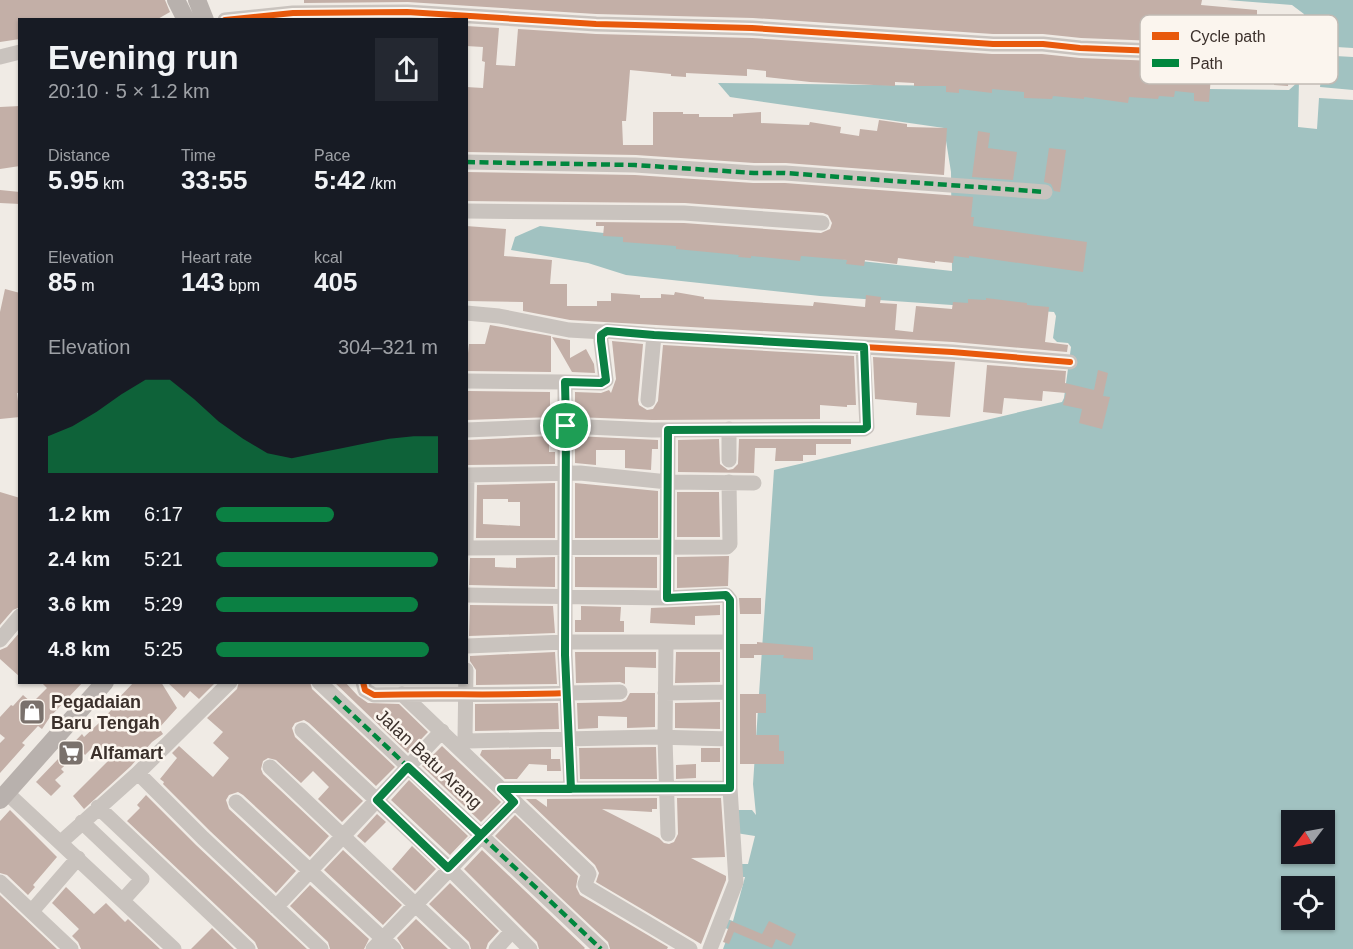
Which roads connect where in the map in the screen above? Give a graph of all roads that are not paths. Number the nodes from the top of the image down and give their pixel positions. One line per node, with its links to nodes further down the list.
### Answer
1 (176, 0): 4 (main road)
2 (197, 0): 5 (main road)
3 (293, 16): 6 (street); 7 (street)
4 (185, 18)
5 (204, 18)
6 (259, 18)
7 (1140, 50)
8 (18, 52): 9 (street)
9 (0, 57)
10 (468, 162): 11 (street)
11 (1045, 192)
12 (468, 211): 13 (street)
13 (822, 224)
14 (468, 313): 15 (street)
15 (604, 332): 16 (street); 20 (street)
16 (654, 335): 17 (street); 21 (street)
17 (864, 347): 18 (street); 24 (street)
18 (1070, 363)
19 (468, 381): 20 (street)
20 (565, 382): 22 (street)
21 (648, 400)
22 (566, 426): 23 (street); 25 (street); 27 (street)
23 (468, 429)
24 (729, 429): 25 (street); 26 (street)
25 (668, 430): 29 (street)
26 (729, 460)
27 (565, 474): 28 (street); 29 (street); 34 (street)
28 (468, 475)
29 (668, 482): 30 (street); 33 (street)
30 (729, 482): 31 (street); 33 (street)
31 (754, 483)
32 (468, 548): 34 (street)
33 (668, 548): 34 (street); 37 (street)
34 (565, 549): 36 (street)
35 (468, 595): 36 (street)
36 (565, 597): 37 (street); 40 (street)
37 (667, 598): 42 (street)
38 (18, 618): 39 (street)
39 (0, 640)
40 (565, 642): 41 (street); 43 (street); 51 (street)
41 (666, 642): 42 (street); 52 (street)
42 (730, 642): 50 (street)
43 (468, 646)
44 (103, 684): 67 (main road)
45 (228, 684): 62 (street)
46 (321, 684): 61 (street, Jalan Batu Arang)
47 (364, 684): 53 (street)
48 (467, 684): 54 (street)
49 (620, 692): 51 (street)
50 (729, 692): 52 (street); 58 (street)
51 (567, 693): 54 (street); 59 (street)
52 (666, 693): 57 (street)
53 (402, 694): 54 (street); 56 (street)
54 (467, 694): 59 (street)
55 (302, 730): 68 (street)
56 (442, 731): 61 (street); 64 (street)
57 (665, 738): 58 (street); 59 (street); 66 (street)
58 (730, 739): 63 (street)
59 (568, 740): 65 (street)
60 (270, 767): 75 (street)
61 (408, 767): 68 (street); 74 (street, Jalan Batu Arang)
62 (138, 773): 71 (street); 85 (street)
63 (730, 788): 66 (street); 97 (street)
64 (501, 789): 65 (street); 70 (street)
65 (571, 789): 66 (street)
66 (667, 789): 73 (street)
67 (4, 796): 76 (street)
68 (377, 800): 75 (street); 79 (street)
69 (236, 802): 80 (street)
70 (514, 802): 74 (street); 96 (street)
71 (98, 807): 72 (street); 78 (street)
72 (82, 822): 76 (street); 81 (street)
73 (668, 834)
74 (481, 835): 79 (street); 95 (street, Jalan Batu Arang)
75 (342, 837): 80 (street); 84 (street)
76 (61, 842): 77 (street)
77 (78, 858): 83 (street); 86 (street)
78 (156, 862): 81 (street); 91 (street)
79 (448, 868): 84 (street); 87 (street)
80 (310, 871): 85 (street); 88 (street)
81 (142, 879): 83 (street)
82 (0, 882): 86 (street)
83 (123, 900): 90 (street)
84 (415, 904): 88 (street); 93 (street)
85 (276, 907): 92 (street)
86 (32, 911): 89 (street)
87 (519, 942): 94 (street)
88 (383, 946)
89 (71, 949)
90 (174, 949)
91 (248, 949)
92 (321, 949)
93 (462, 949)
94 (496, 949)
95 (601, 949)
96 (690, 949)
97 (710, 949)

